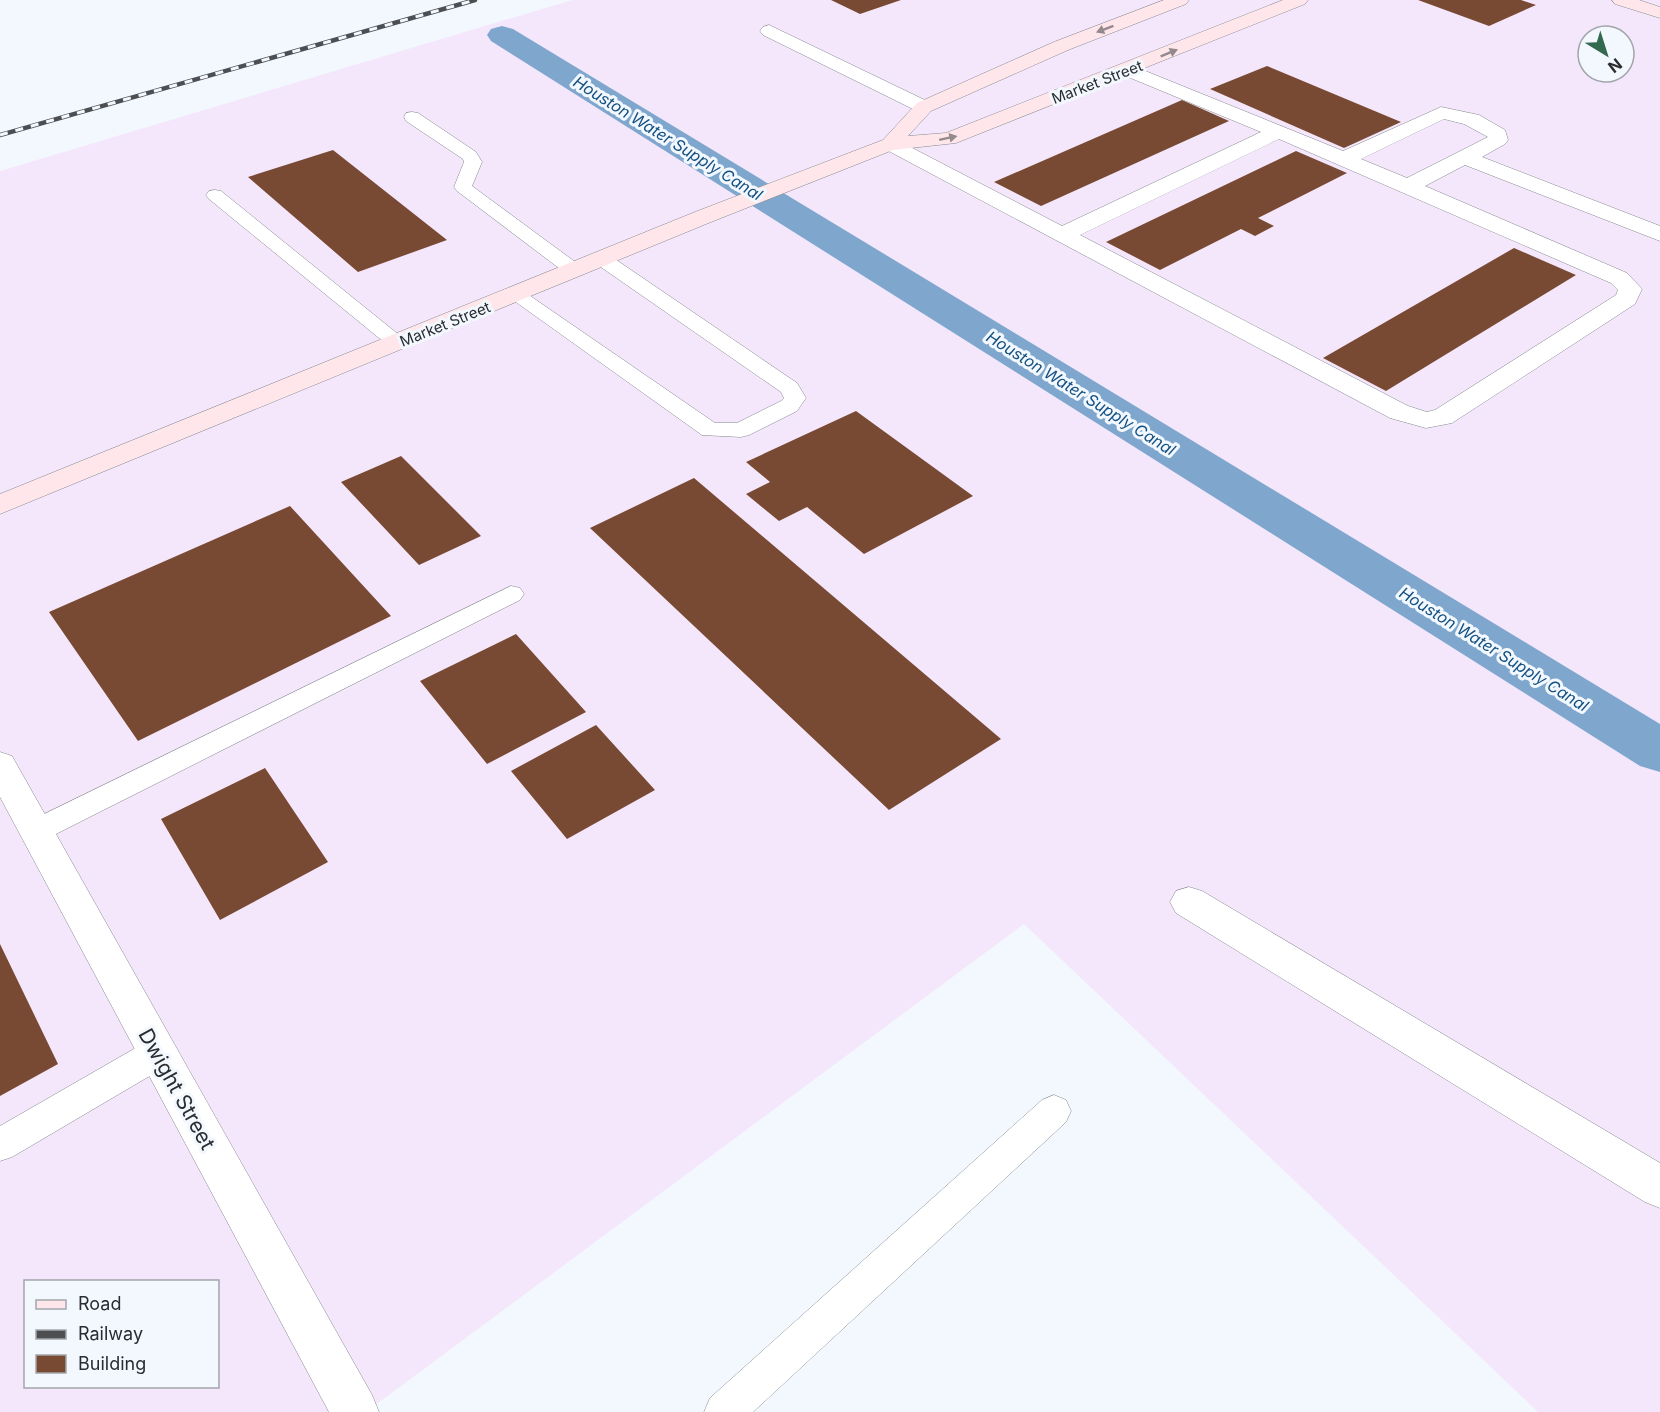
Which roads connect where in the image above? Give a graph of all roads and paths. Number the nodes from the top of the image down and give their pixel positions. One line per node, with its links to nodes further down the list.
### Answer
1 (1180, 0): 7 (main road, Market Street, one-way to 7)
2 (1299, 0): 6 (main road, Market Street, one-way to 2)
3 (1622, 0): 4 (main road)
4 (1660, 13)
5 (769, 31): 7 (street)
6 (1128, 70): 9 (street); 10 (main road, Market Street, one-way to 6)
7 (924, 107): 10 (main road, Market Street)
8 (412, 117): 18 (lane)
9 (1278, 132): 12 (street); 16 (street)
10 (890, 144): 16 (street); 17 (main road, Market Street)
11 (1466, 158): 12 (street); 13 (street); 15 (street)
12 (1344, 159): 13 (street)
13 (1408, 186): 16 (street)
14 (215, 195): 20 (lane)
15 (1660, 234)
16 (1061, 235)
17 (602, 259): 18 (main road, Market Street); 19 (lane)
18 (575, 271): 19 (main road, Market Street)
19 (516, 295): 20 (main road, Market Street)
20 (397, 343): 21 (main road, Market Street)
21 (0, 505)
22 (511, 594): 24 (lane)
23 (0, 765): 24 (street, Dwight Street)
24 (36, 831): 26 (street, Dwight Street)
25 (1189, 902): 29 (street)
26 (158, 1053): 28 (lane); 30 (street, Dwight Street)
27 (1054, 1111): 31 (lane)
28 (0, 1145)
29 (1660, 1187)
30 (355, 1412)
31 (724, 1412)

